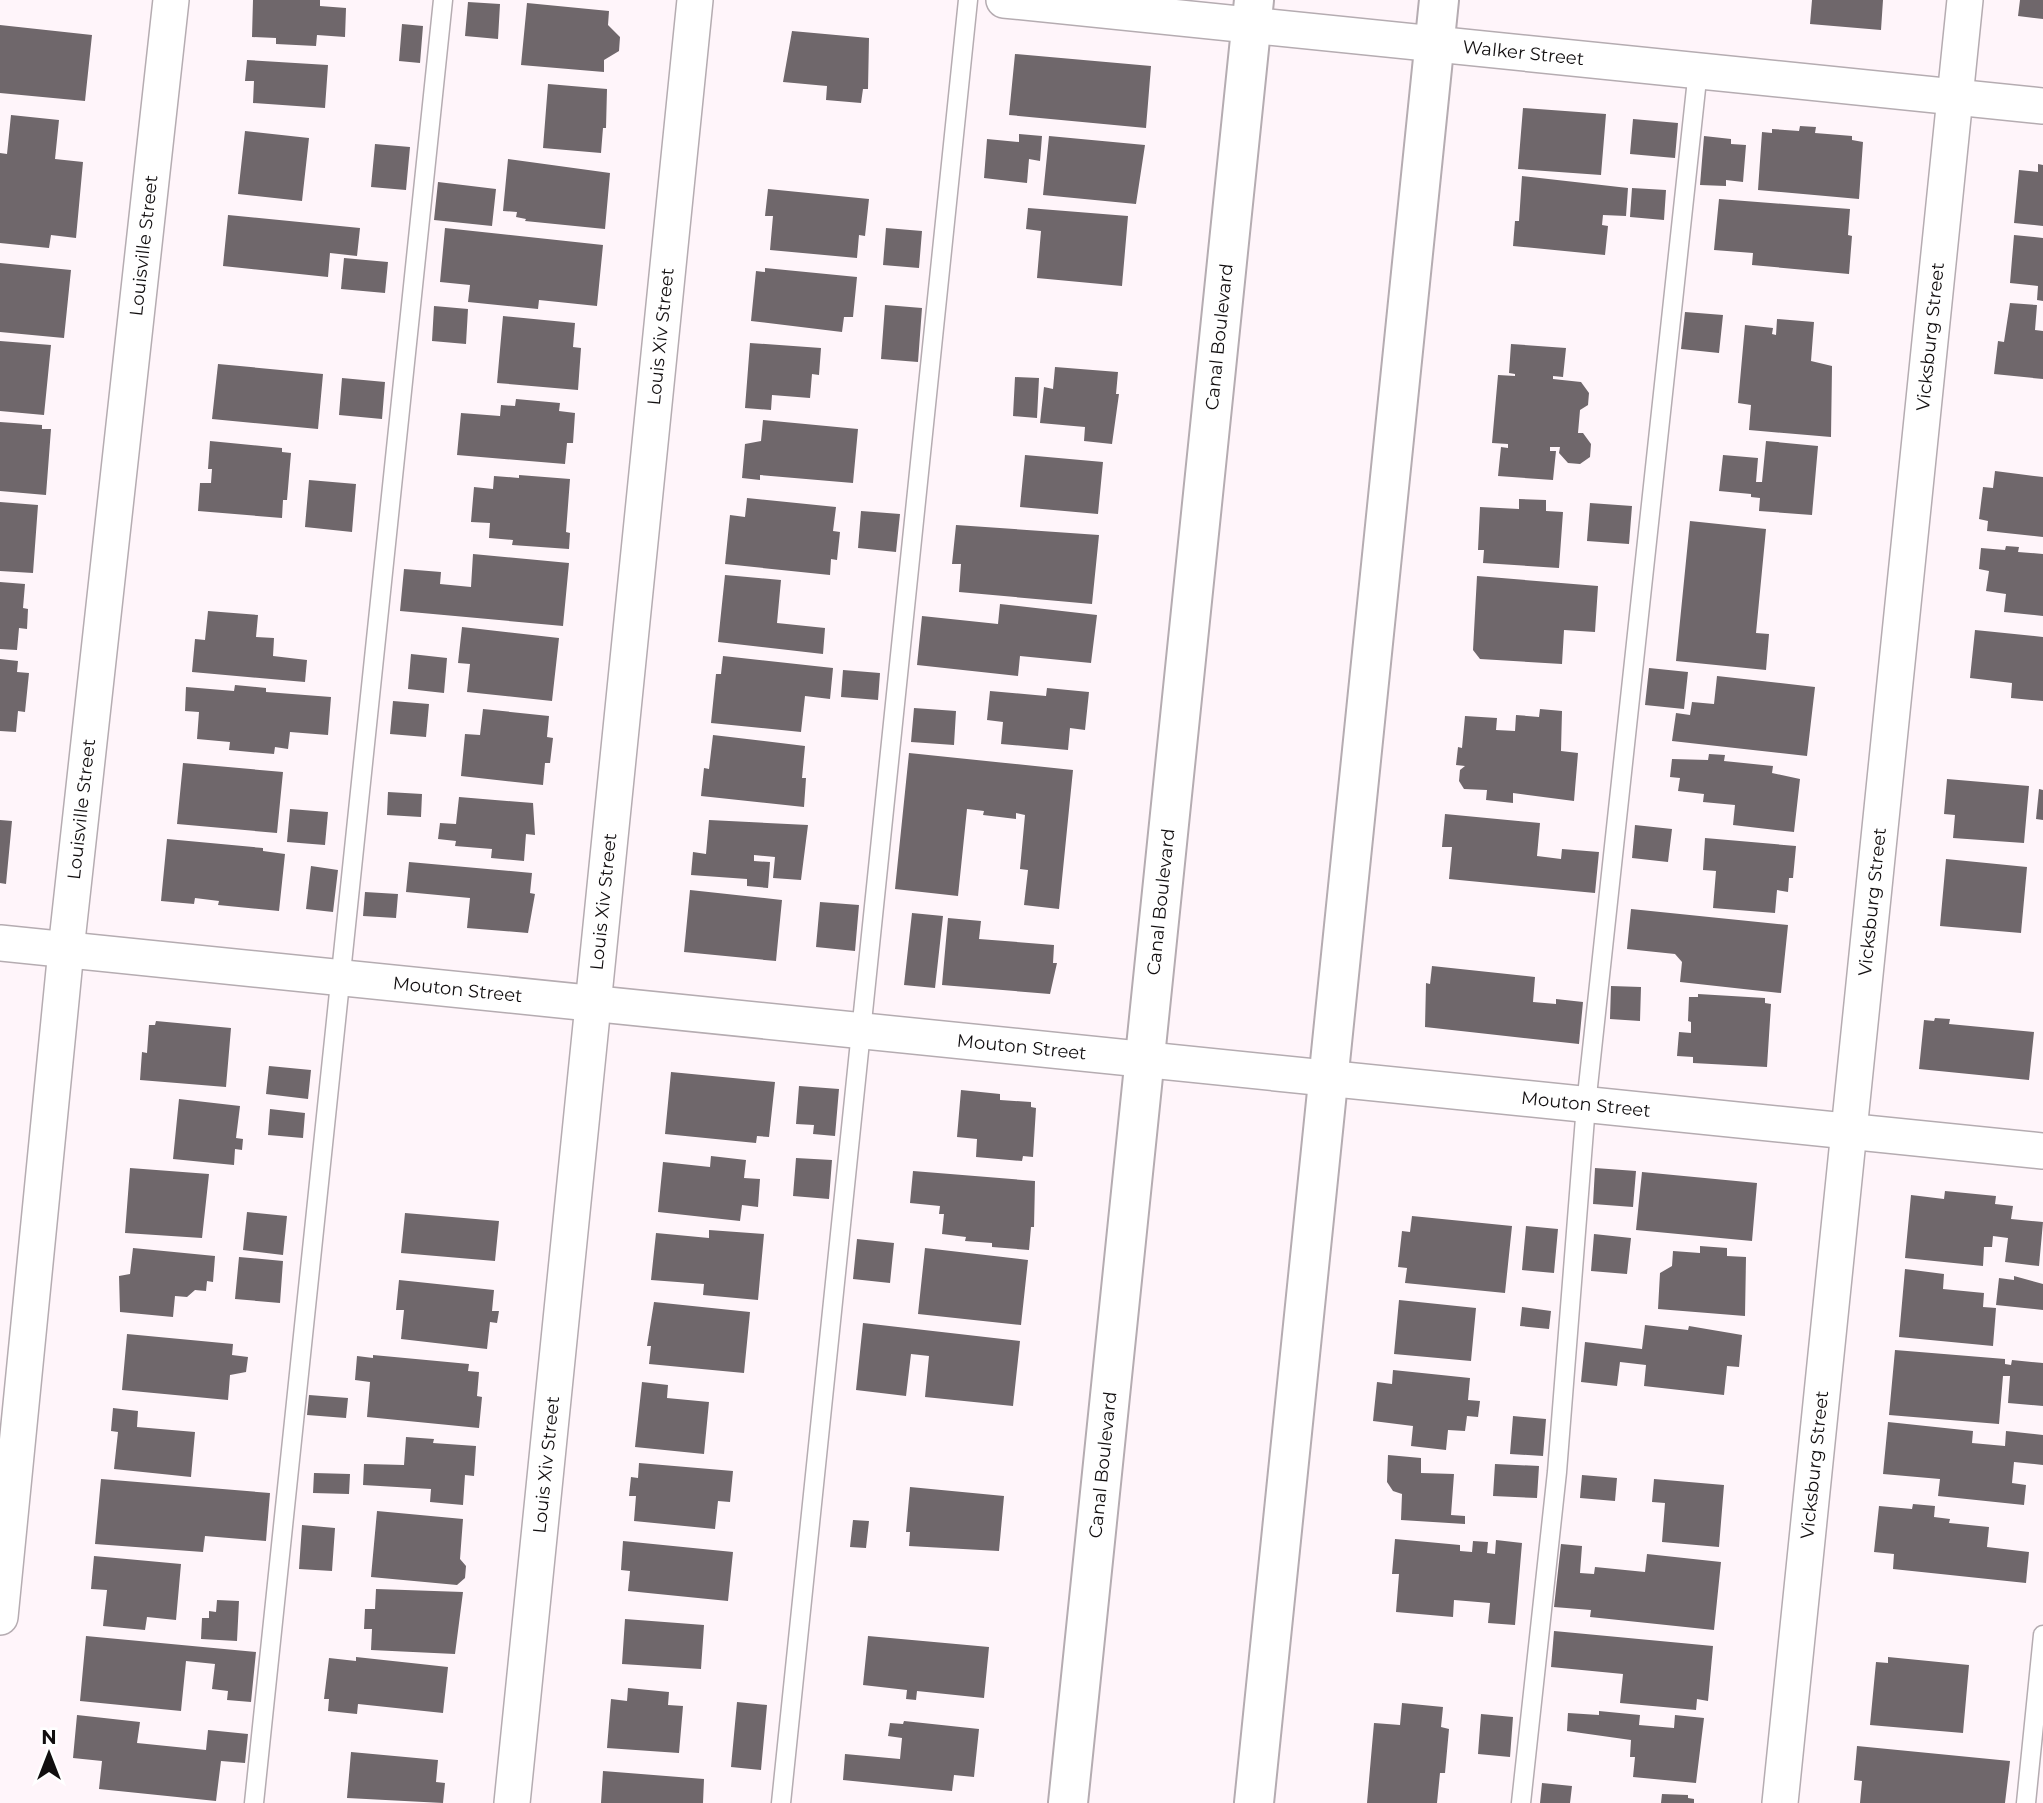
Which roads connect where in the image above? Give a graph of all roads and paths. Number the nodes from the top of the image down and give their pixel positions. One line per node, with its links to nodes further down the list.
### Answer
1 (172, 0): 14 (street, Louisville Street)
2 (443, 0): 15 (lane)
3 (695, 0): 16 (street, Louis Xiv Street)
4 (968, 0): 17 (lane)
5 (1004, 0): 8 (street, Walker Street)
6 (1439, 0): 9 (main road)
7 (1965, 0): 11 (street, Vicksburg Street)
8 (1253, 13): 9 (street, Walker Street); 18 (main road, Canal Boulevard)
9 (1435, 44): 10 (street, Walker Street); 19 (main road)
10 (1698, 71): 11 (street, Walker Street); 20 (lane)
11 (1955, 97): 12 (street, Walker Street); 21 (street, Vicksburg Street)
12 (2043, 106)
13 (0, 943): 14 (street, Mouton Street)
14 (66, 950): 15 (street, Mouton Street); 23 (street, Louisville Street)
15 (338, 978): 16 (street, Mouton Street); 25 (lane)
16 (595, 1004): 17 (street, Mouton Street); 26 (street, Louis Xiv Street)
17 (863, 1031): 18 (street, Mouton Street); 27 (lane)
18 (1146, 1060): 19 (street, Mouton Street); 28 (main road, Canal Boulevard)
19 (1329, 1079): 20 (street, Mouton Street); 29 (main road)
20 (1586, 1105): 21 (street, Mouton Street); 30 (lane)
21 (1848, 1132): 22 (street, Mouton Street); 31 (street, Vicksburg Street)
22 (2043, 1151)
23 (0, 1618)
24 (2043, 1635): 32 (lane)
25 (254, 1803)
26 (512, 1803)
27 (781, 1803)
28 (1068, 1803)
29 (1254, 1803)
30 (1521, 1803)
31 (1780, 1803)
32 (2026, 1803)

